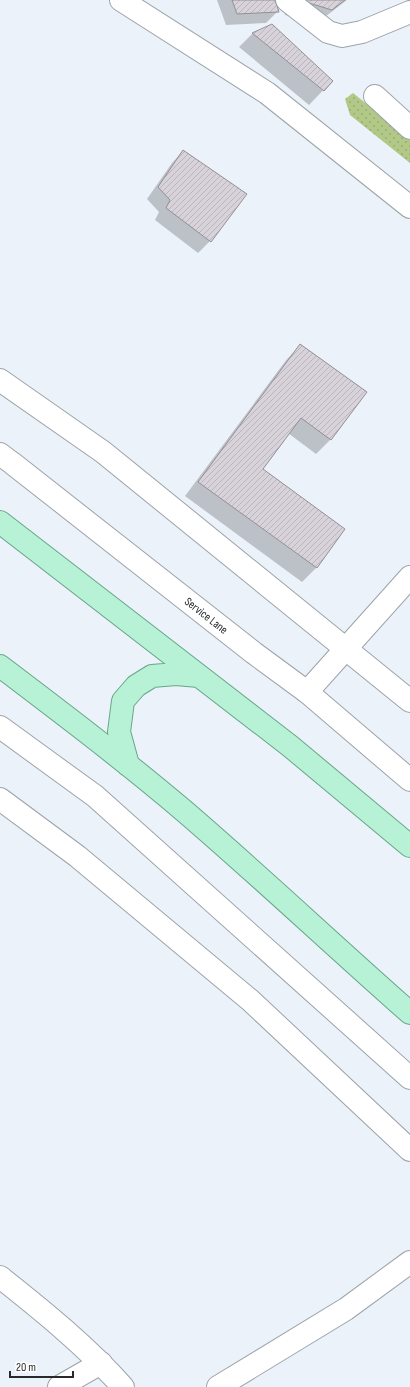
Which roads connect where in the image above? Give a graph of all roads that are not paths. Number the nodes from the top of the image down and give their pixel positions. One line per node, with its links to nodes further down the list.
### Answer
1 (121, 0): 6 (street)
2 (287, 0): 3 (street)
3 (410, 12)
4 (375, 96): 5 (street)
5 (410, 128)
6 (410, 206)
7 (0, 380): 11 (street)
8 (0, 454): 14 (street, Service Lane)
9 (0, 522): 13 (main road)
10 (410, 577): 11 (street)
11 (347, 648): 14 (street); 15 (street)
12 (0, 666): 17 (main road)
13 (199, 676): 17 (main road); 20 (main road)
14 (307, 692): 18 (street, Service Lane)
15 (410, 701)
16 (0, 727): 22 (street)
17 (128, 765): 21 (main road)
18 (410, 780)
19 (0, 799): 23 (street)
20 (410, 846)
21 (410, 1013)
22 (410, 1078)
23 (410, 1150)
24 (410, 1262): 29 (street)
25 (0, 1277): 26 (street)
26 (101, 1363): 27 (street); 28 (street)
27 (59, 1387)
28 (123, 1387)
29 (218, 1387)

